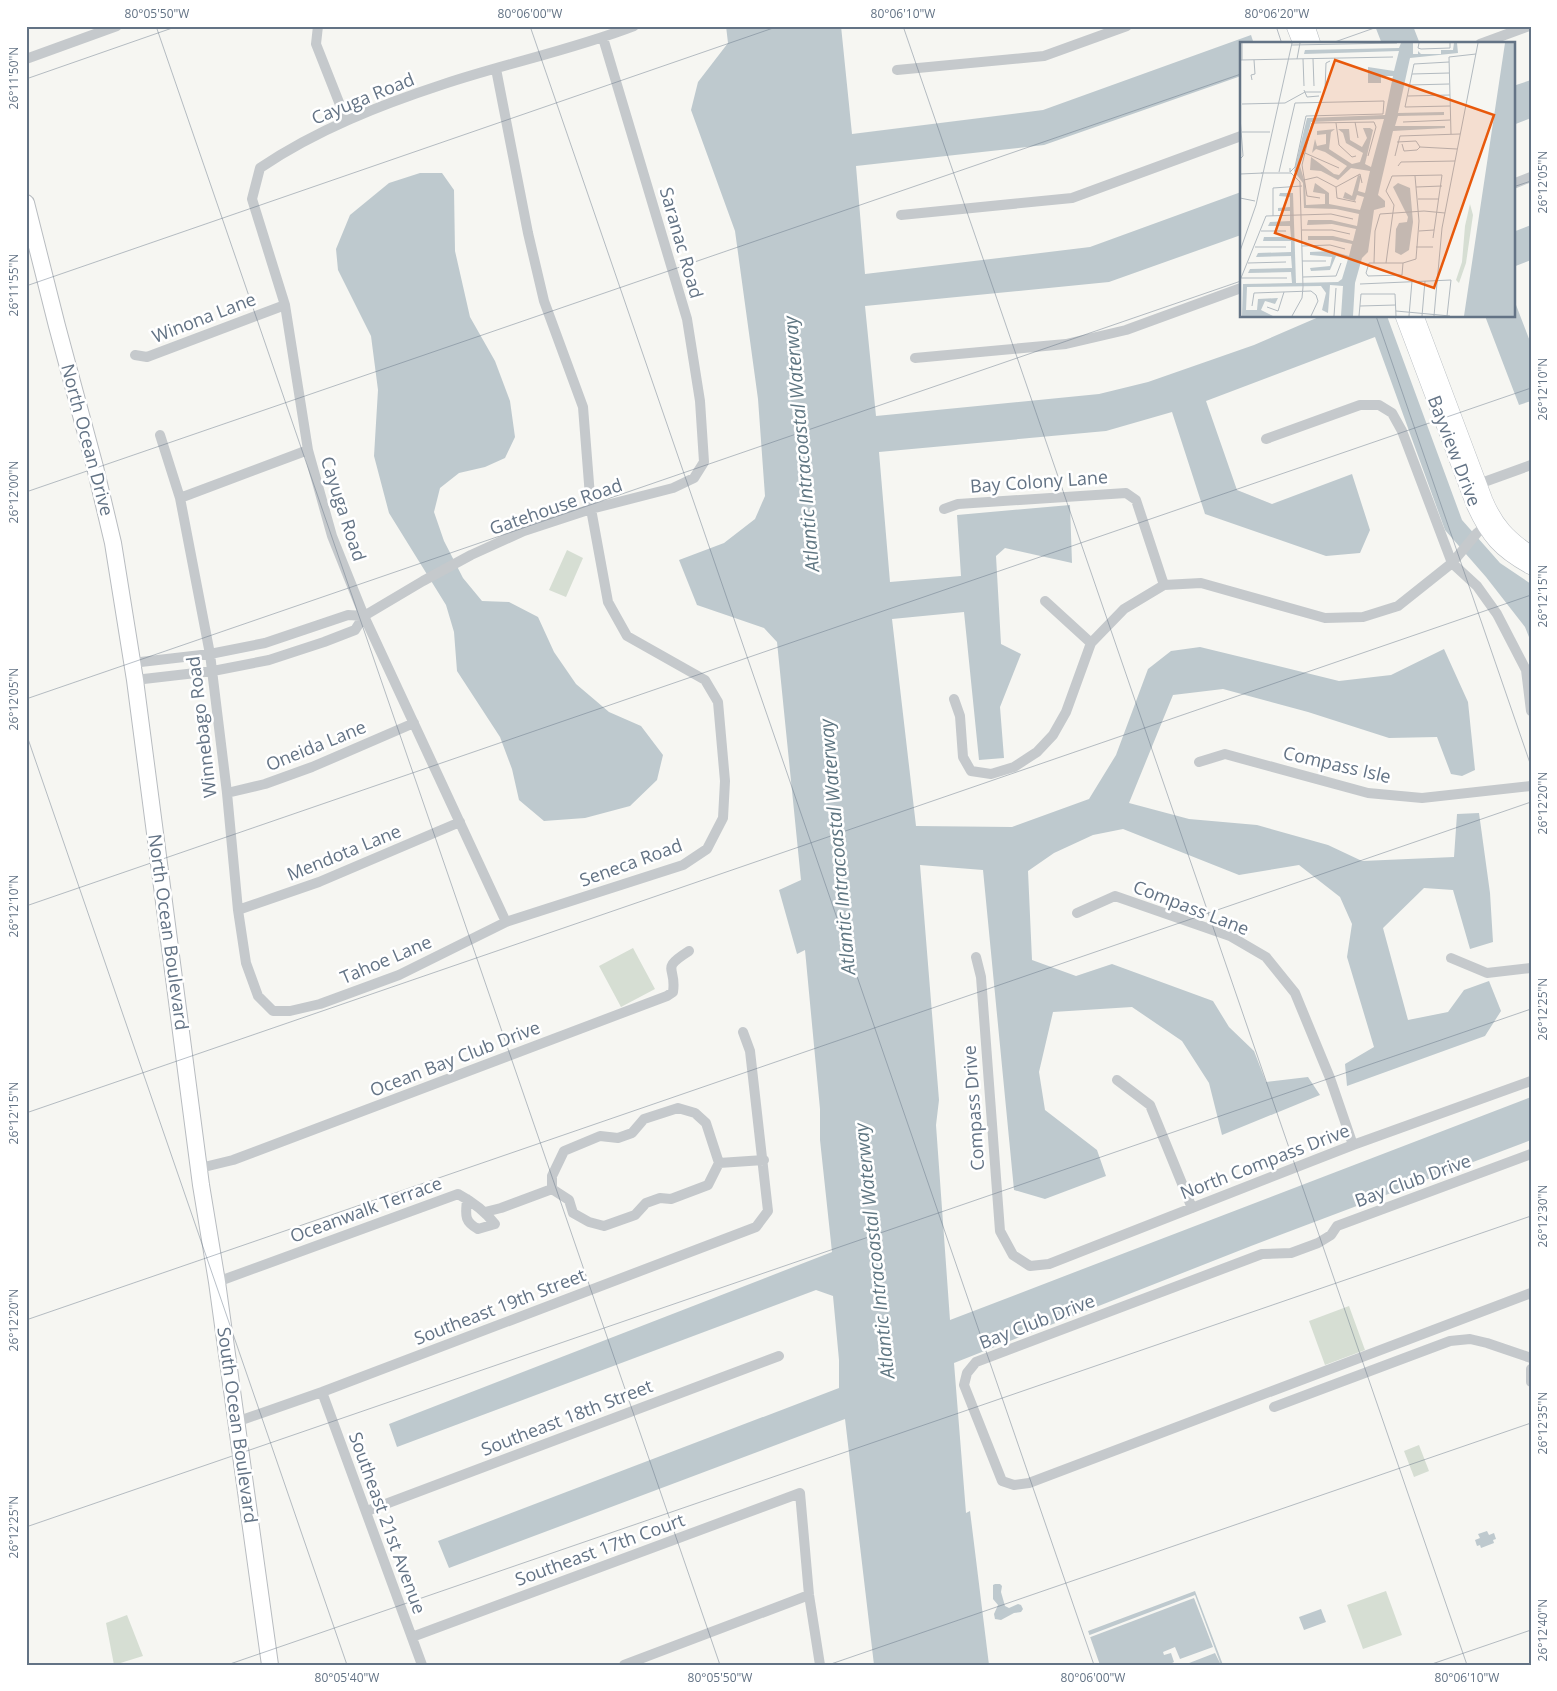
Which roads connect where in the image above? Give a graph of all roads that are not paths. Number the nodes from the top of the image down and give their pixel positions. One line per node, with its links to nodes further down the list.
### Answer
1 (117, 26): 8 (street)
2 (318, 26): 16 (street)
3 (634, 26): 9 (street, Cayuga Road)
4 (1127, 26): 15 (street)
5 (1294, 26): 10 (street)
6 (1307, 26): 11 (street)
7 (1529, 26): 12 (street)
8 (102, 29): 13 (street)
9 (603, 38): 14 (street, Cayuga Road); 32 (street, Saranac Road)
10 (1308, 42)
11 (1309, 42)
12 (1485, 42)
13 (26, 59)
14 (496, 69): 16 (street, Cayuga Road); 36 (street)
15 (897, 70)
16 (346, 120): 23 (street, Cayuga Road)
17 (1240, 136): 21 (street)
18 (1531, 177): 19 (street)
19 (1514, 184)
20 (26, 203): 47 (main road, North Ocean Drive)
21 (901, 215)
22 (1240, 288): 27 (street)
23 (285, 305): 26 (street, Winona Lane); 31 (street, Cayuga Road)
24 (1405, 318): 28 (street, Bayview Drive)
25 (1417, 318): 28 (street, Bayview Drive)
26 (135, 355)
27 (915, 358)
28 (1428, 363): 34 (street, Bayview Drive)
29 (160, 435): 35 (street, Winnebago Road)
30 (1266, 439): 40 (street)
31 (308, 450): 35 (street); 44 (street, Cayuga Road)
32 (704, 462): 36 (street, Gatehouse Road)
33 (1531, 465): 34 (street)
34 (1474, 486): 38 (street, Bayview Drive)
35 (180, 498): 46 (street, Winnebago Road)
36 (592, 509): 44 (street, Gatehouse Road); 59 (street, Seneca Road)
37 (944, 509): 42 (street, Bay Colony Lane)
38 (1485, 526): 39 (street, Bayview Drive); 40 (street); 41 (street, Bayview Drive)
39 (1531, 554)
40 (1452, 563): 42 (street); 51 (street)
41 (1531, 567)
42 (1164, 585): 45 (street)
43 (1045, 602): 45 (street)
44 (364, 616): 46 (street, Gatehouse Road); 48 (street, Gatehouse Road); 52 (street)
45 (1091, 643): 50 (street)
46 (210, 654): 47 (street, Gatehouse Road); 48 (street, Winnebago Road)
47 (132, 663): 49 (main road, North Ocean Drive)
48 (213, 671): 49 (street, Gatehouse Road); 55 (street, Winnebago Road)
49 (135, 680): 72 (main road, North Ocean Boulevard)
50 (954, 699)
51 (1531, 712)
52 (414, 723): 55 (street, Oneida Lane); 56 (street)
53 (1199, 762): 54 (street, Compass Isle)
54 (1531, 786)
55 (227, 793): 57 (street, Winnebago Road)
56 (460, 822): 57 (street, Mendota Lane); 59 (street)
57 (238, 910): 64 (street, Winnebago Road)
58 (1077, 913): 68 (street, Compass Lane)
59 (506, 922): 64 (street, Tahoe Lane)
60 (689, 951): 72 (street, Ocean Bay Club Drive)
61 (976, 957): 78 (street, Compass Drive)
62 (1451, 958): 63 (street)
63 (1531, 968)
64 (273, 1011)
65 (743, 1032): 70 (street)
66 (1117, 1080): 76 (street)
67 (1531, 1081): 68 (street, North Compass Drive)
68 (1353, 1145): 76 (street, North Compass Drive)
69 (1531, 1154): 80 (street, Bay Club Drive)
70 (764, 1160): 71 (street); 85 (street, Southeast 19th Street)
71 (719, 1163): 74 (street); 74 (street)
72 (200, 1168): 73 (main road, North Ocean Boulevard)
73 (201, 1185): 79 (main road, South Ocean Boulevard)
74 (552, 1189): 77 (street)
75 (467, 1199): 77 (street, Oceanwalk Terrace); 77 (street, Oceanwalk Terrace); 79 (street, Oceanwalk Terrace)
76 (1192, 1208): 78 (street, North Compass Drive)
77 (485, 1212)
78 (1013, 1255)
79 (217, 1282): 87 (main road, South Ocean Boulevard)
80 (1531, 1293)
81 (779, 1356): 88 (street, Southeast 18th Street)
82 (1531, 1358): 86 (street)
83 (1531, 1369): 84 (street)
84 (1531, 1382)
85 (322, 1392): 87 (street, Southeast 19th Street); 88 (street, Southeast 21st Avenue)
86 (1274, 1408)
87 (236, 1422): 91 (main road, South Ocean Boulevard)
88 (367, 1511): 90 (street, Southeast 21st Avenue)
89 (809, 1595): 90 (street, Southeast 17th Court); 93 (street); 94 (street)
90 (412, 1637): 92 (street, Southeast 21st Avenue)
91 (270, 1665)
92 (422, 1665)
93 (624, 1665)
94 (820, 1665)

